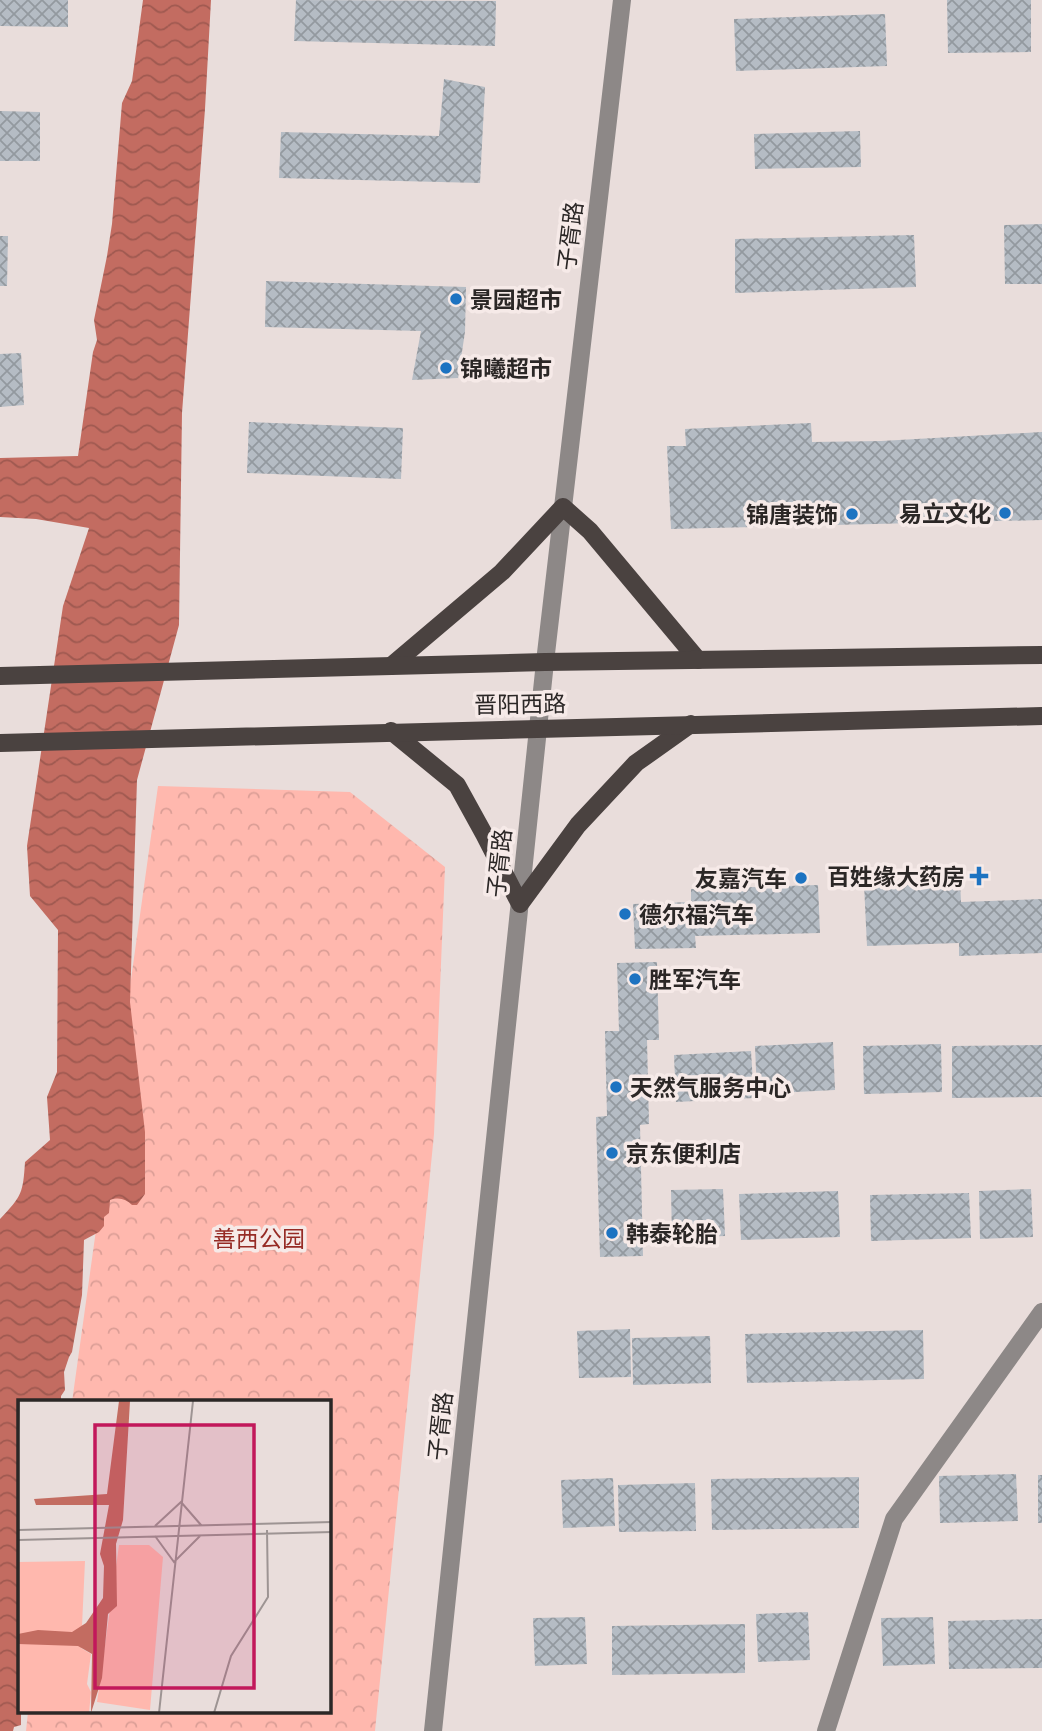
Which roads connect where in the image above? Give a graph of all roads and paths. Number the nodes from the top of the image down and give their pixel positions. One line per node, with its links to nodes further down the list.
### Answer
1 (622, 0): 2 (street, 子胥路)
2 (563, 508): 4 (main road); 5 (street, 子胥路); 6 (main road)
3 (1042, 655): 4 (main road, 晋阳西路)
4 (698, 660): 5 (main road, 晋阳西路)
5 (545, 662): 6 (main road, 晋阳西路); 10 (street, 子胥路)
6 (391, 666): 7 (main road, 晋阳西路)
7 (0, 676)
8 (1042, 716): 9 (main road, 晋阳西路)
9 (691, 724): 10 (main road, 晋阳西路); 13 (main road)
10 (538, 728): 11 (main road, 晋阳西路); 13 (street, 子胥路)
11 (391, 732): 12 (main road, 晋阳西路); 13 (main road)
12 (2, 743)
13 (520, 904): 15 (street, 子胥路)
14 (1042, 1312): 16 (street)
15 (433, 1731)
16 (827, 1731)

